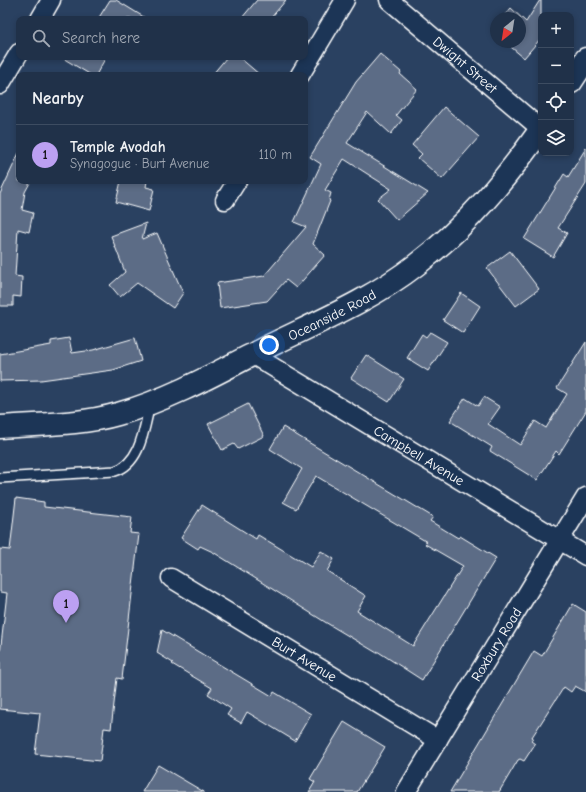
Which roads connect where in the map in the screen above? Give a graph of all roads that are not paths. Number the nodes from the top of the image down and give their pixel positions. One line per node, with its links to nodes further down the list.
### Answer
1 (51, 0): 4 (street)
2 (345, 0): 7 (street)
3 (389, 0): 10 (street, Dwight Street)
4 (42, 16)
5 (16, 58): 9 (street)
6 (586, 59): 8 (main road)
7 (302, 72)
8 (574, 77)
9 (0, 85)
10 (538, 126)
11 (538, 133): 14 (main road, Oceanside Road)
12 (235, 184): 13 (street)
13 (225, 200)
14 (253, 355): 15 (main road, Oceanside Road); 19 (street, Campbell Avenue)
15 (150, 404): 16 (main road, Oceanside Road); 17 (lane)
16 (0, 427)
17 (0, 478)
18 (586, 497): 19 (street, Roxbury Road)
19 (560, 540): 20 (street, Campbell Avenue); 22 (street, Roxbury Road)
20 (586, 556)
21 (171, 578): 22 (street, Burt Avenue)
22 (438, 740): 23 (street, Roxbury Road)
23 (406, 792)

